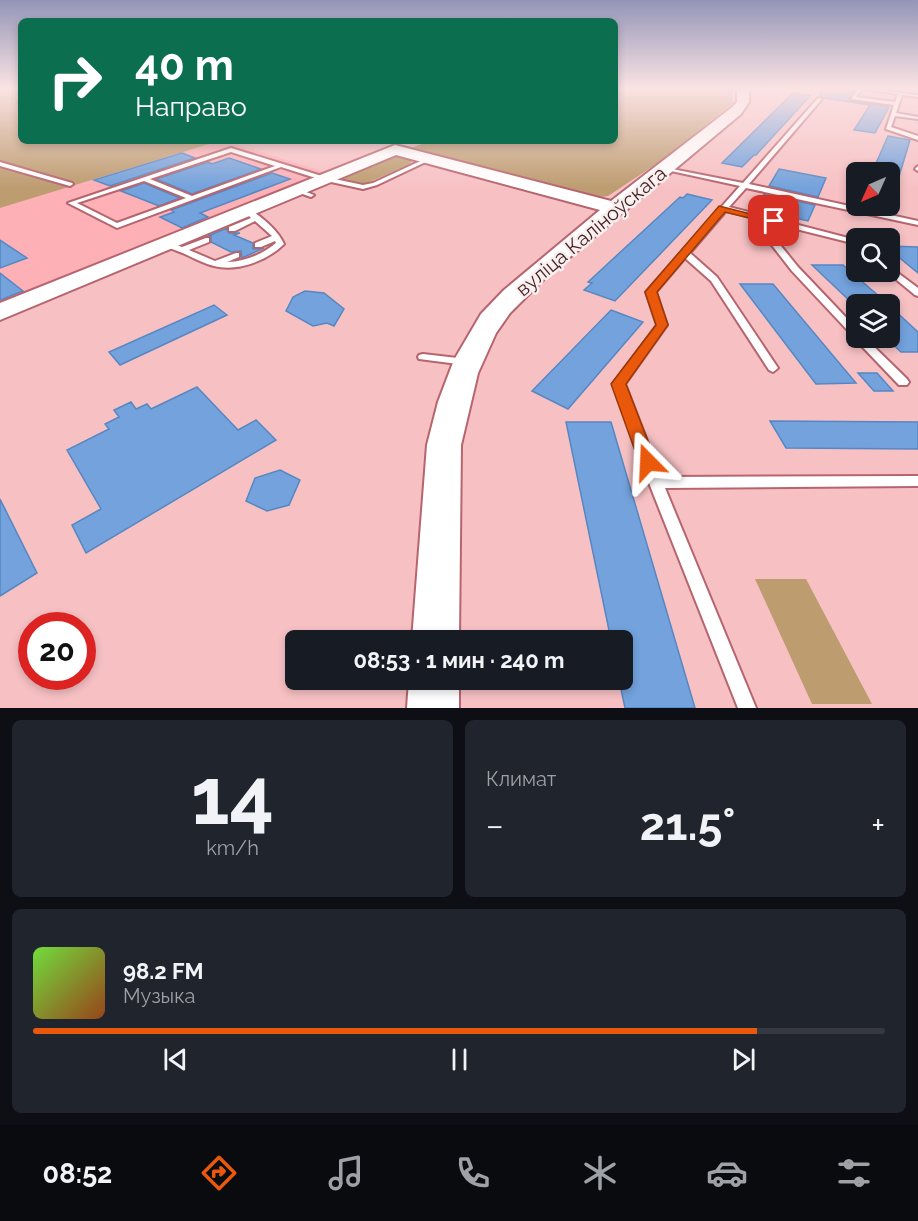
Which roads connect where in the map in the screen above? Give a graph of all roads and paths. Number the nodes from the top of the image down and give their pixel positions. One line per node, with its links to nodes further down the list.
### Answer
1 (722, 122): 7 (main road, вуліца Каліноўскага)
2 (798, 122): 11 (lane)
3 (890, 122): 4 (lane)
4 (918, 138)
5 (0, 164): 10 (lane)
6 (280, 165): 8 (lane); 9 (lane); 13 (lane)
7 (664, 168): 11 (lane); 15 (main road, вуліца Каліноўскага)
8 (145, 179): 13 (lane); 13 (lane)
9 (324, 179): 15 (main road); 17 (main road)
10 (70, 184)
11 (742, 186): 14 (lane); 16 (lane)
12 (838, 196): 14 (lane)
13 (192, 198)
14 (838, 207): 19 (lane)
15 (614, 208): 37 (main road, вуліца Каліноўскага)
16 (723, 208): 18 (lane); 28 (lane)
17 (252, 214): 21 (lane); 23 (lane); 27 (main road)
18 (753, 216): 24 (lane); 34 (lane)
19 (892, 218): 20 (lane); 22 (lane)
20 (918, 223)
21 (232, 229)
22 (918, 232)
23 (277, 237): 26 (lane); 30 (lane)
24 (846, 239)
25 (206, 240): 27 (lane)
26 (258, 245)
27 (174, 246): 30 (lane); 33 (main road)
28 (685, 253): 38 (lane); 41 (lane)
29 (236, 255): 30 (lane)
30 (215, 264)
31 (900, 278): 32 (lane)
32 (918, 293)
33 (0, 312)
34 (846, 323)
35 (870, 348): 39 (lane)
36 (423, 357): 37 (lane)
37 (467, 362): 42 (main road, вуліца Каліноўскага)
38 (773, 368)
39 (903, 382)
40 (918, 481): 41 (lane)
41 (656, 483): 45 (lane)
42 (436, 630)
43 (434, 690): 44 (main road)
44 (433, 708)
45 (747, 708)

